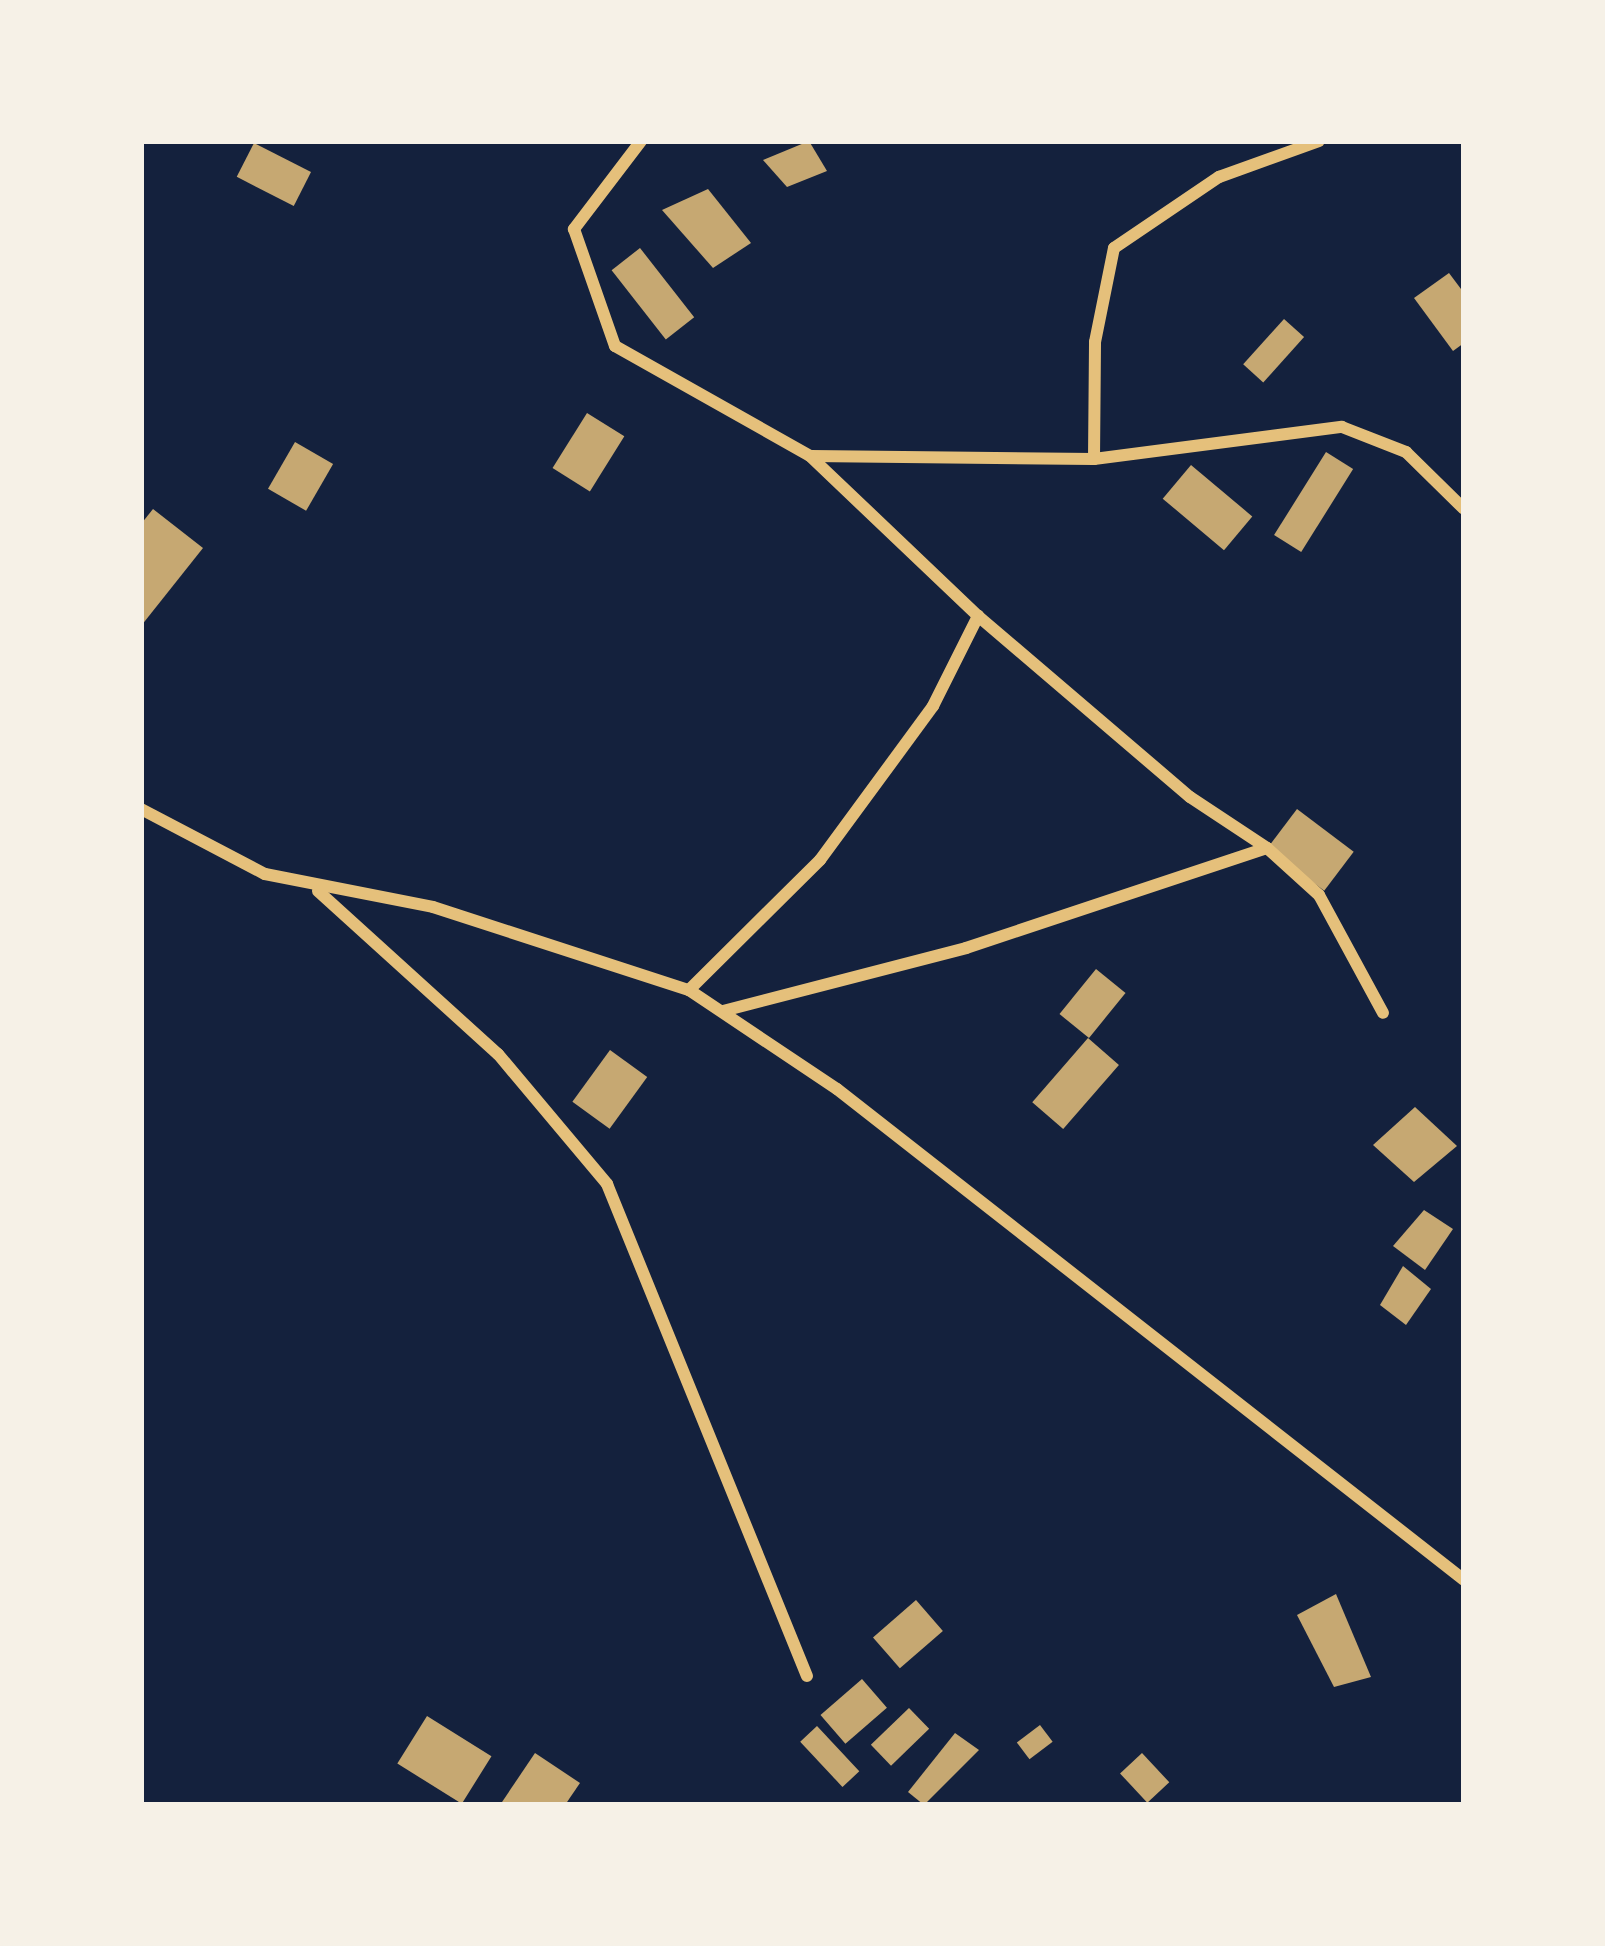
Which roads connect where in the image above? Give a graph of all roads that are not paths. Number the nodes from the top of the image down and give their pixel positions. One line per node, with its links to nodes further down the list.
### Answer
1 (641, 141): 3 (street)
2 (1319, 141): 4 (street)
3 (810, 456): 4 (street); 6 (street)
4 (1094, 459): 5 (street)
5 (1464, 509)
6 (978, 616): 8 (street); 10 (street)
7 (141, 809): 9 (street)
8 (1267, 848): 11 (street); 12 (street)
9 (317, 890): 10 (street); 14 (street)
10 (689, 990): 11 (street)
11 (723, 1012): 13 (street)
12 (1383, 1013)
13 (1464, 1580)
14 (807, 1676)

